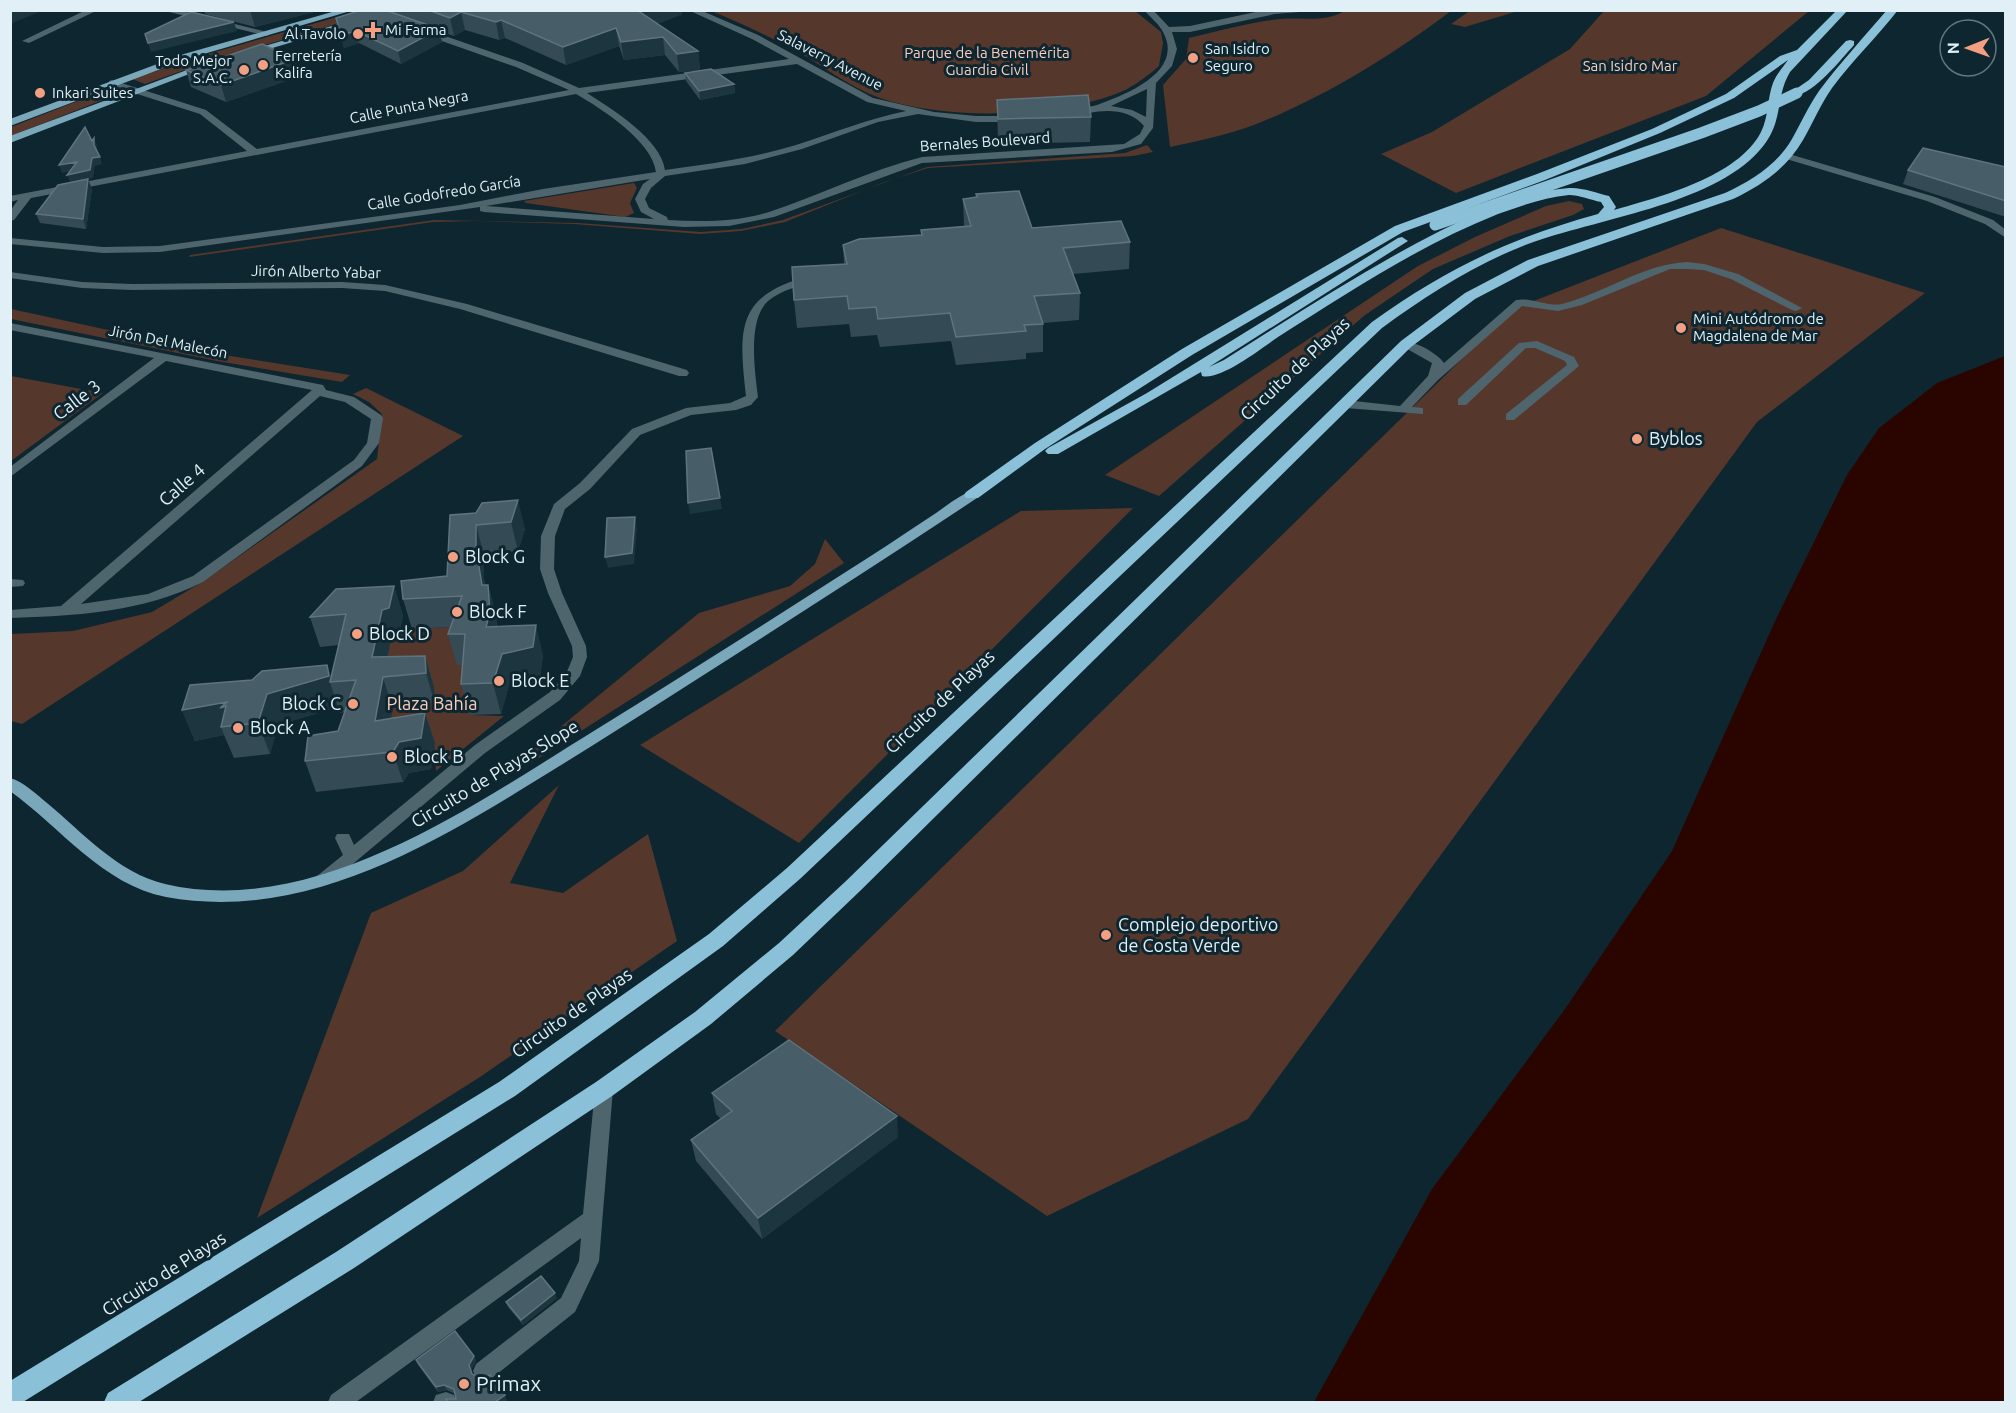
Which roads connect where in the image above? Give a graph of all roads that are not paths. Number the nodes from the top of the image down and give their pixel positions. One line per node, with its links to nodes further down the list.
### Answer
1 (94, 10): 18 (street)
2 (165, 10): 16 (street)
3 (350, 10): 16 (main road)
4 (361, 10): 13 (street)
5 (396, 10): 13 (main road)
6 (692, 10): 21 (street, Salaverry Avenue)
7 (1148, 10): 17 (street)
8 (1320, 10): 12 (street)
9 (1843, 10): 19 (highway, Circuito de Playas)
10 (1877, 10): 58 (highway, bridge)
11 (1893, 10): 37 (highway)
12 (1276, 11): 17 (street)
13 (376, 16): 14 (street); 20 (main road)
14 (397, 23)
15 (407, 26): 26 (street)
16 (267, 33): 23 (main road)
17 (1169, 34): 24 (street)
18 (26, 41)
19 (1802, 52): 42 (highway, Circuito de Playas); 65 (highway)
20 (236, 56)
21 (798, 61): 26 (street, Calle Punta Negra); 27 (street, Salaverry Avenue)
22 (213, 63): 25 (main road)
23 (112, 82): 25 (street); 33 (main road)
24 (1152, 83): 28 (street); 34 (street)
25 (138, 90): 35 (main road); 36 (street)
26 (578, 91): 36 (street, Calle Punta Negra); 38 (street)
27 (882, 104): 29 (street, Salaverry Avenue); 32 (street)
28 (1096, 108): 30 (street); 34 (street)
29 (915, 111): 31 (street, Salaverry Avenue); 32 (street, Calle Godofredo García)
30 (1057, 116)
31 (1025, 118)
32 (876, 120): 38 (street, Calle Godofredo García)
33 (10, 123)
34 (1149, 126): 44 (street, Bernales Boulevard)
35 (10, 140)
36 (254, 152): 39 (street, Calle Punta Negra)
37 (1786, 156): 45 (street); 53 (highway)
38 (661, 175): 41 (street, Calle Godofredo García); 44 (street, Bernales Boulevard)
39 (28, 195): 40 (street, Calle Punta Negra); 43 (street)
40 (10, 199)
41 (460, 208): 44 (street, Bernales Boulevard); 46 (street, Calle Godofredo García)
42 (1604, 215): 58 (highway); 75 (highway, Circuito de Playas)
43 (10, 218)
44 (678, 223)
45 (2006, 235)
46 (10, 241)
47 (827, 273): 70 (street)
48 (10, 275): 55 (street, Jirón Alberto Yabar)
49 (1796, 308): 56 (street)
50 (10, 326): 51 (street, Jirón Del Malecón)
51 (24, 330): 52 (street); 54 (street, Jirón Del Malecón)
52 (10, 338)
53 (1406, 344): 56 (street); 60 (highway)
54 (165, 357): 57 (street, Jirón Del Malecón); 64 (street, Calle 3)
55 (682, 373)
56 (1434, 378): 61 (street)
57 (318, 390): 66 (street, Calle 4); 66 (street, Jirón Del Malecón)
58 (1152, 396): 65 (highway)
59 (1462, 402): 63 (street)
60 (1345, 404): 61 (street); 72 (highway)
61 (1403, 409): 62 (street)
62 (1419, 411)
63 (1510, 417)
64 (10, 473)
65 (972, 495): 71 (main road, Circuito de Playas Slope)
66 (66, 609): 67 (street)
67 (10, 614)
68 (10, 783): 71 (main road, Circuito de Playas Slope)
69 (344, 838): 70 (street)
70 (352, 857): 71 (street)
71 (324, 880)
72 (604, 1089): 73 (street); 76 (highway)
73 (592, 1218): 74 (street); 77 (street)
74 (484, 1371)
75 (10, 1396)
76 (117, 1402)
77 (339, 1402)

